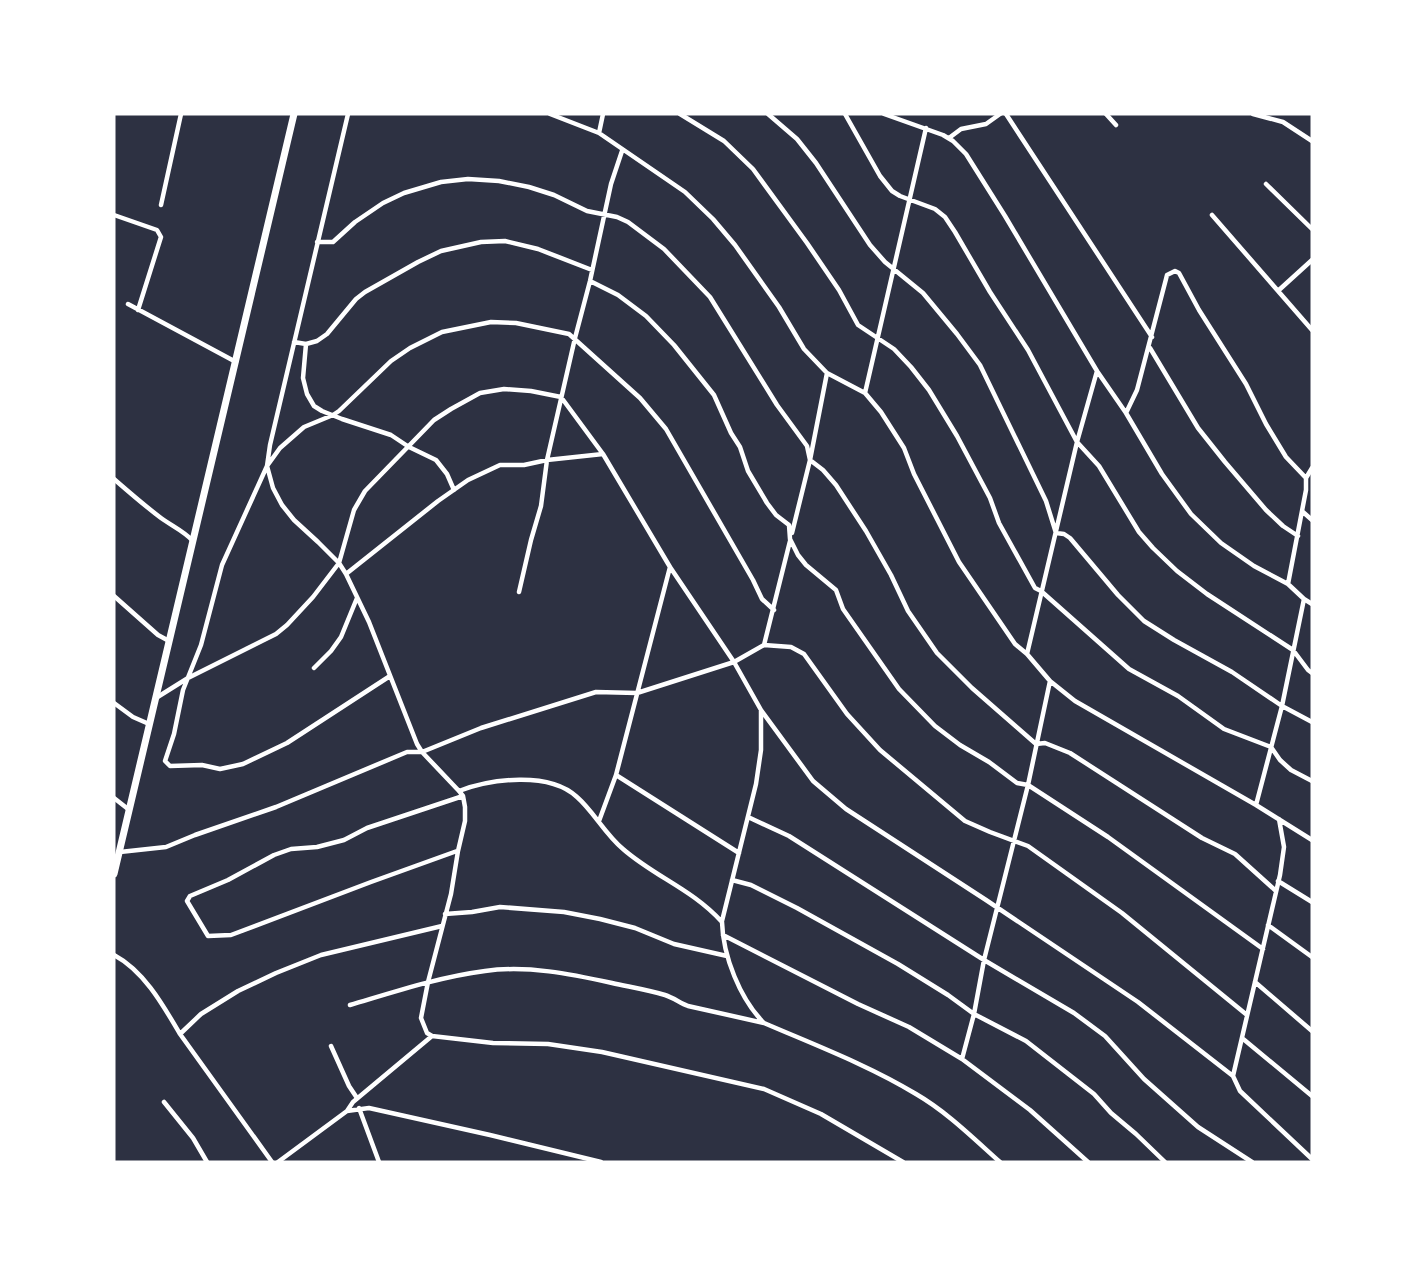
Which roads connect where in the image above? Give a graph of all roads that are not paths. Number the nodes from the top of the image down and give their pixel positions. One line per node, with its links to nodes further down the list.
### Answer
1 (181, 114): 22 (street)
2 (294, 114): 42 (highway)
3 (348, 114): 27 (street)
4 (550, 114): 16 (street)
5 (603, 114): 16 (street)
6 (680, 114): 37 (street)
7 (768, 114): 29 (street)
8 (845, 114): 21 (street)
9 (884, 114): 15 (street)
10 (1000, 114): 17 (street)
11 (1006, 114): 38 (street)
12 (1106, 114): 14 (street)
13 (1253, 114): 18 (street)
14 (1116, 125)
15 (926, 128): 17 (street); 21 (street)
16 (598, 134): 19 (street)
17 (950, 138): 43 (street)
18 (1312, 141)
19 (622, 151): 24 (street); 44 (street)
20 (1266, 184): 26 (street)
21 (910, 201): 29 (street); 49 (street)
22 (161, 205)
23 (114, 215): 34 (street)
24 (605, 215): 27 (street); 30 (street); 53 (street)
25 (1212, 215): 32 (street)
26 (1312, 229)
27 (317, 242): 39 (street)
28 (1312, 260): 32 (street)
29 (894, 268): 37 (street); 61 (street)
30 (592, 270): 31 (street); 40 (street)
31 (590, 281): 36 (street); 63 (street)
32 (1279, 290): 35 (street)
33 (128, 304): 34 (street)
34 (138, 310): 42 (street)
35 (1312, 330)
36 (575, 338): 46 (street); 48 (street); 75 (street)
37 (878, 338): 45 (street); 69 (street)
38 (1152, 338): 41 (street); 56 (street)
39 (294, 342): 40 (street); 54 (street)
40 (306, 344): 48 (street)
41 (1149, 347): 47 (street); 62 (street)
42 (236, 362): 64 (highway)
43 (1097, 370): 47 (street); 49 (street)
44 (827, 373): 45 (street); 53 (street)
45 (865, 393): 79 (street)
46 (561, 397): 50 (street); 51 (street); 52 (street)
47 (1126, 413): 68 (street)
48 (333, 415): 50 (street); 54 (street)
49 (1077, 442): 61 (street); 78 (street)
50 (409, 447): 58 (street); 65 (street)
51 (603, 454): 52 (street); 66 (street)
52 (547, 460): 58 (street); 70 (street)
53 (810, 460): 63 (street); 93 (street)
54 (267, 466): 65 (street); 84 (street)
55 (1312, 468): 56 (street)
56 (1306, 478): 59 (street)
57 (114, 479): 64 (street)
58 (454, 490): 67 (street)
59 (1302, 511): 60 (street); 62 (street)
60 (1312, 520)
61 (1056, 533): 69 (street); 89 (street)
62 (1298, 536): 68 (street)
63 (790, 539): 75 (street); 98 (street)
64 (193, 541): 76 (highway)
65 (339, 563): 67 (street); 84 (street)
66 (670, 567): 80 (street); 86 (street)
67 (346, 573): 72 (street)
68 (1289, 584): 73 (street)
69 (1041, 591): 79 (street); 94 (street)
70 (519, 592)
71 (114, 596): 76 (street)
72 (358, 597): 81 (street); 83 (street)
73 (1304, 599): 74 (street); 78 (street)
74 (1312, 604)
75 (774, 610): 77 (street)
76 (169, 641): 87 (highway)
77 (764, 645): 80 (street); 108 (street)
78 (1293, 650): 82 (street); 89 (street)
79 (1027, 654): 85 (street)
80 (734, 662): 86 (street); 90 (street)
81 (314, 668)
82 (1312, 673)
83 (390, 676): 84 (street); 95 (street)
84 (188, 678): 87 (street)
85 (1050, 681): 93 (street); 102 (street)
86 (637, 694): 95 (street); 96 (street)
87 (155, 698): 92 (highway)
88 (114, 703): 92 (street)
89 (1282, 706): 91 (street); 94 (street)
90 (761, 710): 104 (street); 117 (street)
91 (1312, 722)
92 (149, 724): 103 (highway)
93 (1037, 744): 98 (street); 115 (street)
94 (1271, 747): 97 (street); 102 (street)
95 (422, 752): 99 (street); 110 (street)
96 (615, 775): 106 (street); 111 (street)
97 (1312, 781)
98 (1028, 785): 108 (street); 123 (street)
99 (459, 791): 100 (street); 106 (street)
100 (463, 796): 109 (street); 109 (street)
101 (114, 798): 103 (street)
102 (1256, 805): 105 (street)
103 (128, 809): 110 (highway)
104 (748, 817): 111 (street); 127 (street)
105 (1279, 820): 107 (street); 114 (street)
106 (598, 822): 119 (street)
107 (1312, 839)
108 (1015, 841): 117 (street); 132 (street)
109 (458, 851): 118 (street)
110 (119, 852): 112 (highway)
111 (739, 853): 113 (street)
112 (114, 874)
113 (733, 880): 119 (street); 131 (street)
114 (1278, 881): 115 (street); 116 (street)
115 (1276, 891): 120 (street)
116 (1312, 902)
117 (998, 909): 127 (street); 140 (street)
118 (445, 914): 121 (street); 125 (street)
119 (722, 922): 122 (street)
120 (1268, 925): 123 (street); 126 (street)
121 (442, 926): 128 (street); 135 (street)
122 (722, 934): 125 (street); 139 (street)
123 (1263, 949): 129 (street)
124 (114, 955): 135 (street)
125 (727, 956): 133 (street)
126 (1312, 957)
127 (984, 960): 131 (street); 156 (street)
128 (428, 982): 130 (street); 133 (street); 136 (street)
129 (1255, 982): 132 (street); 134 (street)
130 (350, 1005)
131 (974, 1014): 139 (street); 155 (street)
132 (1247, 1015): 137 (street)
133 (764, 1023): 153 (street)
134 (1312, 1031)
135 (180, 1034): 148 (street)
136 (432, 1036): 142 (street); 152 (street)
137 (1242, 1038): 140 (street); 141 (street)
138 (331, 1046): 142 (street)
139 (962, 1059): 154 (street)
140 (1233, 1076): 146 (street)
141 (1312, 1096)
142 (357, 1098): 145 (street)
143 (164, 1102): 147 (street)
144 (359, 1108): 145 (street); 150 (street); 151 (street)
145 (347, 1111): 149 (street)
146 (1312, 1158)
147 (207, 1162)
148 (272, 1162)
149 (278, 1162)
150 (379, 1162)
151 (601, 1162)
152 (903, 1162)
153 (1000, 1162)
154 (1088, 1162)
155 (1165, 1162)
156 (1252, 1162)

